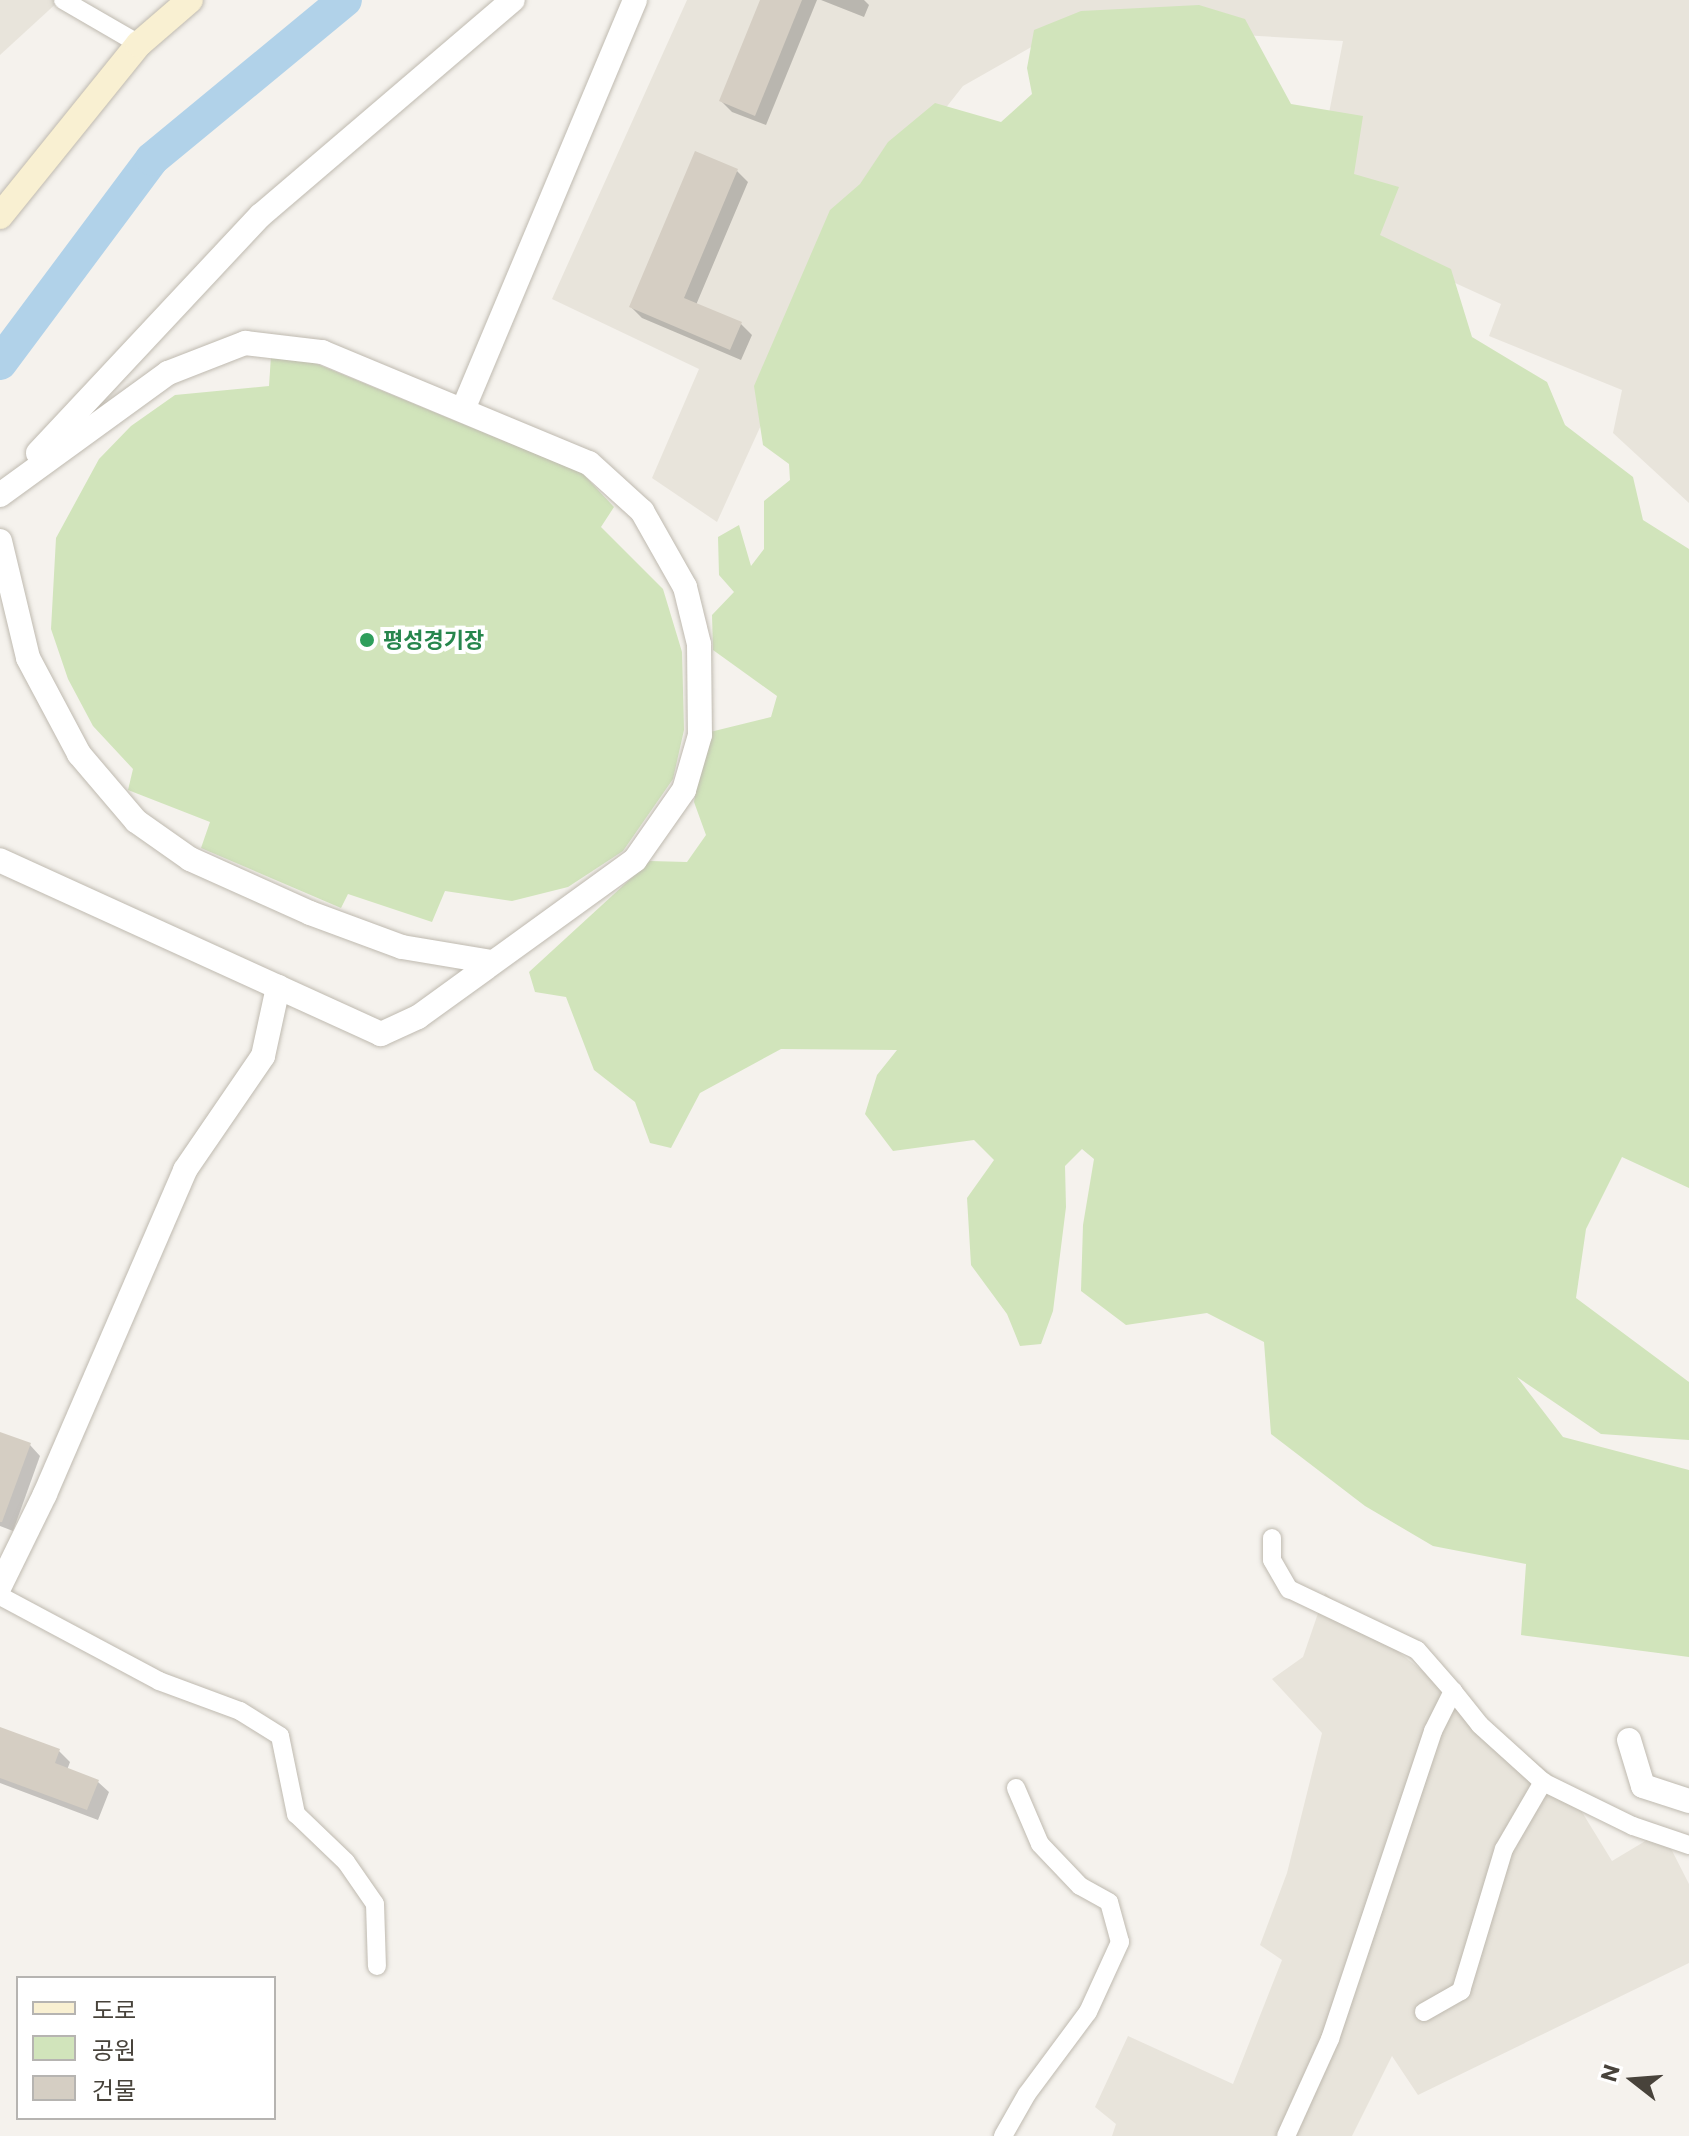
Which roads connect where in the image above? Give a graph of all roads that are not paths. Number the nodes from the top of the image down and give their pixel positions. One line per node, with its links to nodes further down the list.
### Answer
1 (63, 0): 5 (street)
2 (190, 0): 5 (main road)
3 (513, 0): 8 (street)
4 (635, 0): 7 (street)
5 (139, 44): 6 (main road)
6 (0, 216)
7 (464, 407): 8 (street); 11 (street)
8 (0, 494)
9 (0, 541): 11 (street)
10 (0, 860): 12 (street)
11 (492, 962): 12 (street)
12 (278, 987): 14 (street)
13 (1272, 1538): 16 (street)
14 (0, 1586)
15 (0, 1596): 22 (street)
16 (1453, 1691): 18 (street); 25 (street)
17 (1629, 1740): 20 (street)
18 (1543, 1782): 21 (street); 23 (street)
19 (1016, 1788): 24 (street)
20 (1689, 1801)
21 (1689, 1845)
22 (377, 1966)
23 (1424, 2012)
24 (1003, 2136)
25 (1286, 2136)

